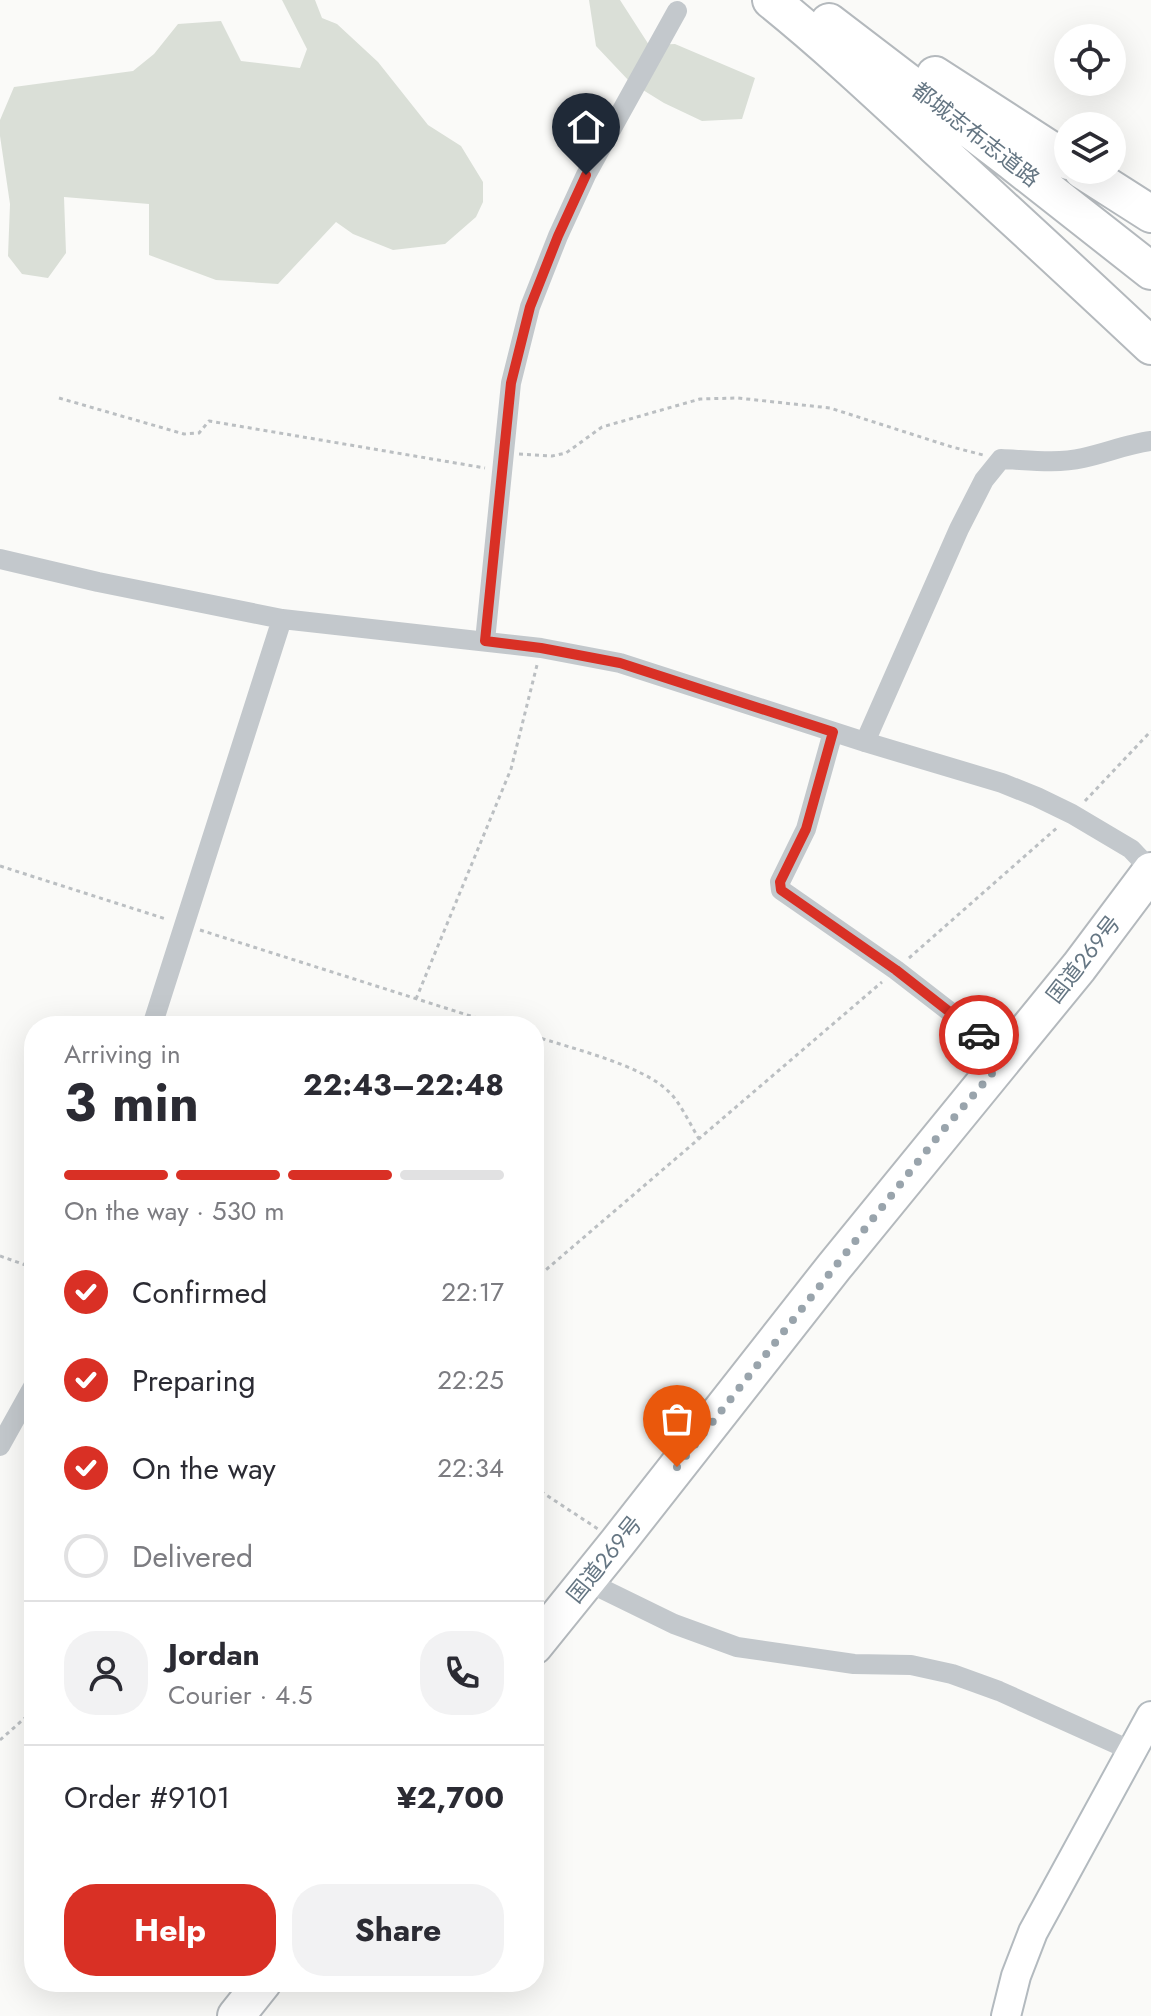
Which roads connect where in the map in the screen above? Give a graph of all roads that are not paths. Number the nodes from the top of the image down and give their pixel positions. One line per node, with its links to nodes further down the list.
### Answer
1 (771, 0): 9 (highway)
2 (798, 0): 8 (highway, 都城志布志道路)
3 (815, 0): 5 (highway)
4 (677, 11): 13 (street)
5 (1054, 152)
6 (1104, 184): 7 (highway)
7 (1151, 214)
8 (1151, 271)
9 (1151, 346)
10 (1151, 441): 15 (street)
11 (0, 559): 12 (street)
12 (282, 619): 13 (street); 17 (street)
13 (485, 641): 14 (street)
14 (833, 732): 15 (street); 18 (street)
15 (865, 742): 16 (street)
16 (1151, 870): 18 (highway, 国道269号)
17 (155, 1016)
18 (1007, 1056): 21 (highway, 国道269号)
19 (24, 1403): 20 (street)
20 (0, 1446)
21 (586, 1581): 22 (highway, 国道269号); 24 (street)
22 (544, 1634)
23 (1151, 1716): 24 (street)
24 (1132, 1751): 27 (street)
25 (255, 1992): 26 (highway)
26 (236, 2016)
27 (1006, 2016)

